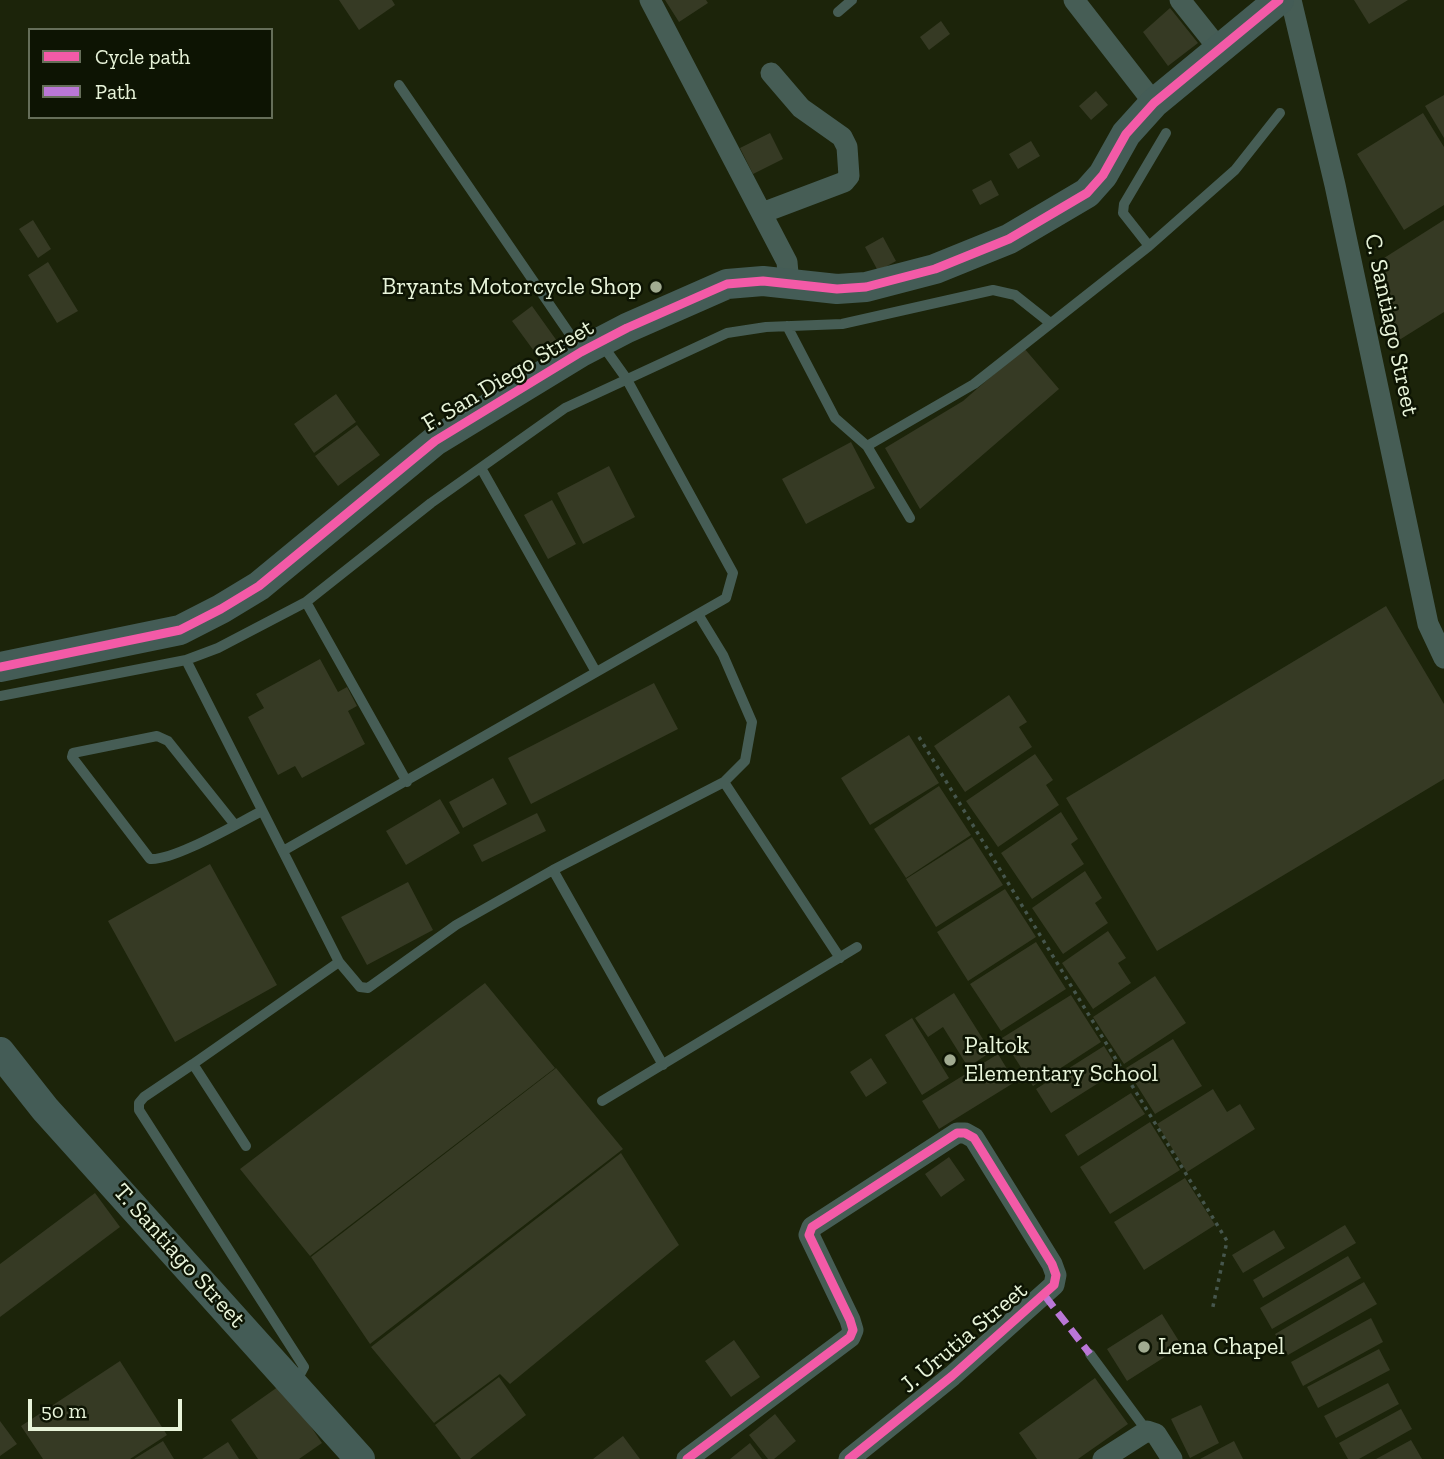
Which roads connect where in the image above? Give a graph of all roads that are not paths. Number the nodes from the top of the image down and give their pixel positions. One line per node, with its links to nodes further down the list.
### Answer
1 (650, 0): 14 (street)
2 (852, 0): 7 (lane)
3 (1073, 0): 11 (street)
4 (1180, 0): 8 (street)
5 (1279, 0): 8 (street, F. San Diego Street)
6 (1291, 0): 26 (street, C. Santiago Street)
7 (838, 12)
8 (1219, 49): 11 (street, F. San Diego Street)
9 (771, 72): 14 (street)
10 (399, 85): 19 (lane)
11 (1154, 103): 16 (street, F. San Diego Street)
12 (1280, 113): 15 (lane)
13 (1166, 133): 15 (lane)
14 (762, 213): 16 (street)
15 (1149, 246): 17 (lane)
16 (789, 285): 19 (street, F. San Diego Street)
17 (1049, 322): 18 (lane); 21 (lane)
18 (787, 327): 20 (lane); 21 (lane)
19 (591, 347): 20 (lane); 28 (street, F. San Diego Street)
20 (626, 378): 22 (lane); 25 (lane)
21 (867, 446): 23 (lane)
22 (481, 468): 24 (lane); 29 (lane)
23 (910, 518)
24 (306, 602): 27 (lane); 31 (lane)
25 (698, 614): 29 (lane); 32 (lane)
26 (1444, 659)
27 (186, 660): 30 (lane); 33 (lane)
28 (0, 667)
29 (596, 672): 31 (lane)
30 (0, 696)
31 (407, 782): 35 (lane)
32 (724, 782): 36 (lane); 38 (lane)
33 (262, 811): 34 (lane); 35 (lane)
34 (235, 825): 34 (lane)
35 (283, 852): 39 (lane)
36 (553, 870): 39 (lane); 42 (lane)
37 (857, 947): 38 (lane)
38 (839, 958): 42 (lane)
39 (339, 962): 41 (lane)
40 (0, 1052): 46 (street, T. Santiago Street)
41 (193, 1064): 44 (lane); 46 (lane)
42 (663, 1065): 43 (lane)
43 (602, 1101)
44 (246, 1146)
45 (1090, 1354): 47 (lane)
46 (294, 1385): 48 (street, T. Santiago Street)
47 (1146, 1431): 51 (street); 52 (street)
48 (353, 1457)
49 (687, 1459): 50 (street, J. Urutia Street)
50 (849, 1459)
51 (1103, 1459)
52 (1172, 1459)

